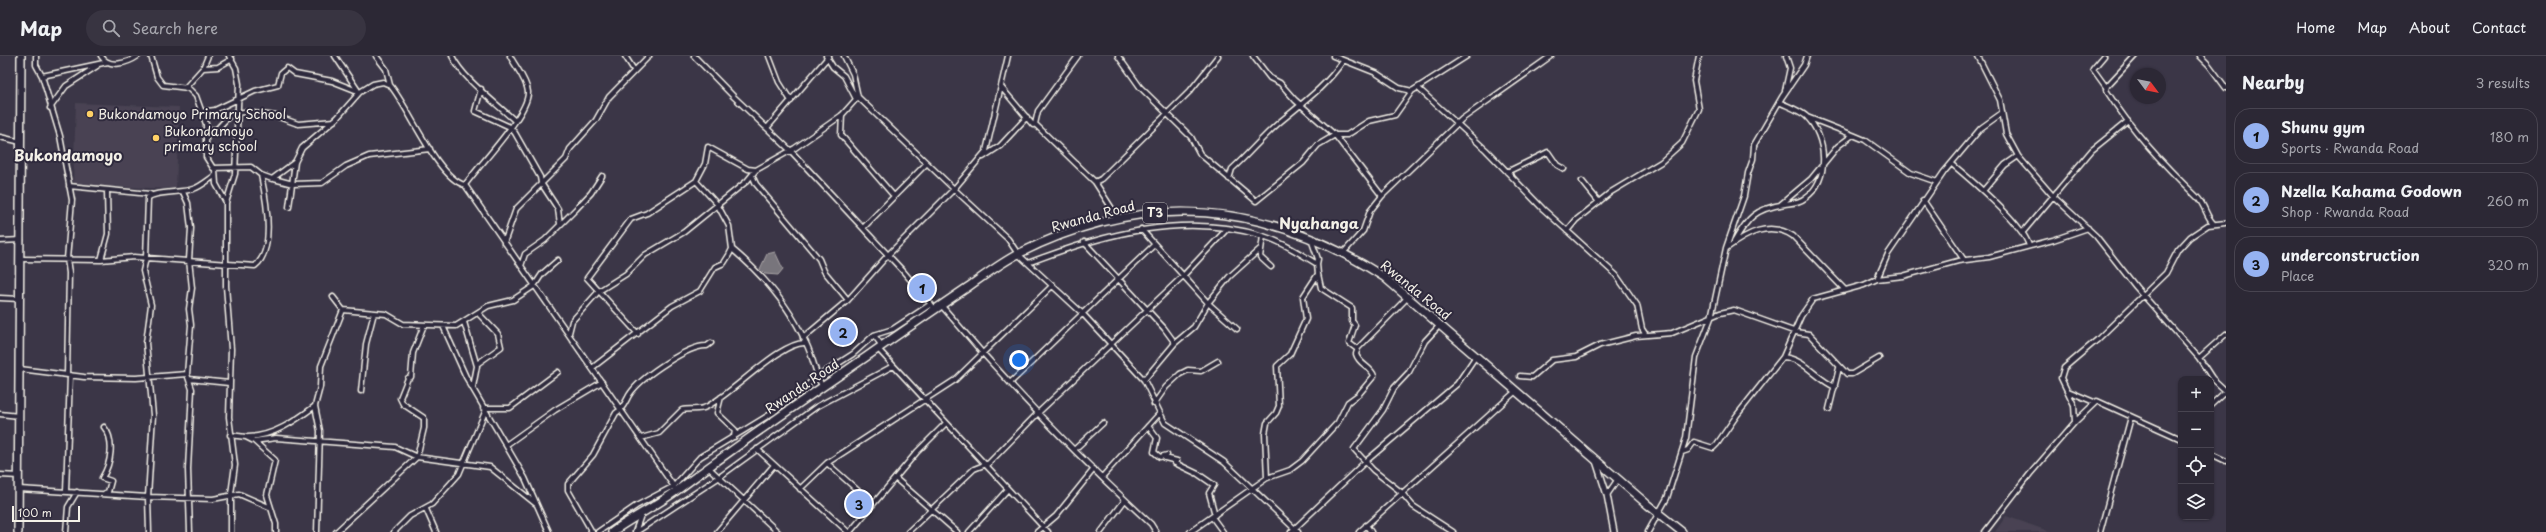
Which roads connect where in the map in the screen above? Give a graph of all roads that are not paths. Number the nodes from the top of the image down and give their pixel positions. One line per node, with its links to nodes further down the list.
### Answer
1 (21, 56): 75 (main road)
2 (36, 56): 40 (street)
3 (101, 56): 36 (street)
4 (138, 56): 36 (street)
5 (151, 56): 44 (street)
6 (208, 56): 38 (street)
7 (335, 56): 49 (street)
8 (376, 56): 41 (street)
9 (452, 56): 47 (street)
10 (510, 56): 65 (street)
11 (625, 56): 39 (street)
12 (649, 56): 39 (street)
13 (694, 56): 70 (street)
14 (769, 56): 53 (street)
15 (844, 56): 51 (street)
16 (1008, 56): 42 (street)
17 (1078, 56): 67 (street)
18 (1118, 56): 59 (street)
19 (1218, 56): 59 (street)
20 (1253, 56): 55 (street)
21 (1333, 56): 34 (street)
22 (1461, 56): 35 (street)
23 (1467, 56): 35 (street)
24 (1551, 56): 68 (street)
25 (1699, 56): 112 (street)
26 (1786, 56): 50 (street)
27 (1807, 56): 50 (street)
28 (1979, 56): 60 (street)
29 (2104, 56): 43 (street)
30 (2135, 56): 43 (street)
31 (2200, 56): 46 (street)
32 (827, 57): 51 (street); 53 (street)
33 (230, 58): 38 (street); 52 (street)
34 (1343, 61): 48 (street); 55 (street)
35 (1457, 61): 45 (street)
36 (108, 62): 37 (street)
37 (99, 64): 40 (street); 56 (street)
38 (203, 68): 44 (street)
39 (634, 70): 99 (street)
40 (42, 76): 56 (street)
41 (390, 85): 49 (street); 76 (street)
42 (1001, 87): 63 (street); 79 (street)
43 (2106, 87): 66 (street)
44 (185, 88): 57 (street)
45 (1418, 88): 48 (street); 68 (street)
46 (2226, 88)
47 (481, 89): 65 (street); 69 (street)
48 (1412, 91): 73 (street)
49 (360, 92): 52 (street); 64 (street)
50 (1785, 92): 54 (street)
51 (857, 98): 61 (street); 81 (street)
52 (239, 100): 57 (street); 58 (street)
53 (791, 101): 70 (street)
54 (1779, 102): 62 (street); 136 (street)
55 (1302, 105): 73 (street); 94 (street)
56 (50, 108): 102 (street)
57 (201, 112): 71 (street)
58 (238, 113): 64 (street); 71 (street); 84 (street)
59 (1167, 113): 94 (street); 97 (street)
60 (2002, 113): 78 (street); 82 (street)
61 (842, 115): 77 (street); 108 (street)
62 (1806, 116): 72 (street); 83 (street)
63 (1027, 117): 67 (street); 79 (street)
64 (334, 121): 80 (street)
65 (515, 121): 69 (street)
66 (2128, 121): 110 (street); 118 (street)
67 (1035, 124): 97 (street)
68 (1457, 124): 88 (street); 109 (street)
69 (510, 127): 99 (street); 101 (street)
70 (767, 128): 77 (street)
71 (206, 130): 85 (street)
72 (1853, 135): 83 (street); 98 (street)
73 (1335, 136): 94 (street); 109 (street)
74 (0, 137): 75 (street)
75 (21, 142): 129 (main road)
76 (430, 149): 100 (street); 101 (street)
77 (790, 150): 86 (street); 121 (street)
78 (2018, 156): 105 (street); 110 (street)
79 (983, 157): 103 (street)
80 (295, 162): 93 (street); 100 (street)
81 (926, 164): 103 (street); 108 (street)
82 (1952, 164): 98 (street); 105 (street)
83 (1822, 167): 115 (street); 115 (street)
84 (235, 168): 85 (street); 89 (street); 113 (street)
85 (215, 170): 91 (street)
86 (756, 170): 90 (street); 96 (street)
87 (1564, 170): 88 (street)
88 (1507, 172): 125 (street)
89 (261, 175): 93 (street); 149 (street)
90 (752, 175): 114 (street); 167 (street)
91 (214, 176): 106 (street); 113 (street)
92 (602, 176): 120 (street)
93 (274, 179): 100 (street)
94 (1229, 179)
95 (1582, 180): 112 (street)
96 (696, 181): 114 (street); 161 (street)
97 (1095, 182): 117 (street)
98 (1937, 182): 111 (street)
99 (541, 183): 120 (street); 133 (street)
100 (293, 184): 116 (street)
101 (465, 185): 133 (street)
102 (68, 186): 104 (street); 144 (street)
103 (954, 189): 140 (street); 141 (street)
104 (107, 191): 107 (street); 145 (street)
105 (1983, 191): 126 (street)
106 (183, 192): 107 (street); 146 (street)
107 (150, 194): 142 (street)
108 (893, 196): 121 (street)
109 (1382, 196): 139 (street)
110 (2053, 196): 122 (street); 126 (street)
111 (1923, 200): 148 (street); 156 (street)
112 (1599, 202): 125 (street)
113 (226, 203): 149 (street)
114 (717, 204): 137 (street); 161 (street)
115 (1780, 205): 132 (street)
116 (289, 207)
117 (1119, 219): 128 (main road, Rwanda Road / T3); 140 (main road, Rwanda Road / T3)
118 (2213, 223): 119 (street); 162 (street)
119 (2226, 223)
120 (560, 224): 152 (street)
121 (863, 228): 141 (street)
122 (2088, 228): 135 (street); 162 (street)
123 (1141, 229): 124 (street); 131 (street); 134 (street)
124 (1227, 229): 127 (street); 155 (street)
125 (1567, 231): 186 (street)
126 (2023, 232): 135 (street)
127 (1263, 236): 138 (street); 151 (street)
128 (1310, 237): 139 (main road, Rwanda Road / T3); 151 (street)
129 (21, 240): 130 (street); 143 (main road)
130 (0, 241)
131 (1084, 242): 150 (street); 157 (street)
132 (1734, 242): 136 (street); 160 (street)
133 (504, 243): 152 (street)
134 (1154, 245): 155 (street); 157 (street)
135 (2029, 246): 148 (street)
136 (1726, 248): 175 (street)
137 (732, 249): 183 (street); 187 (street)
138 (1260, 250): 153 (street); 168 (street)
139 (1344, 252): 164 (main road, Rwanda Road / T3)
140 (1018, 254): 150 (street); 169 (main road, Rwanda Road / T3)
141 (888, 255): 167 (street); 169 (street)
142 (146, 258): 145 (street); 146 (street); 209 (street)
143 (21, 259): 144 (street); 166 (main road)
144 (67, 259): 145 (street); 207 (street)
145 (101, 260)
146 (189, 260): 149 (street); 206 (street)
147 (558, 260): 159 (street)
148 (1964, 260): 156 (street)
149 (227, 263): 214 (street)
150 (1028, 263): 158 (street)
151 (1317, 264): 154 (street)
152 (521, 266): 159 (street)
153 (1271, 267)
154 (1318, 274): 193 (street); 270 (street)
155 (1183, 276): 168 (street); 171 (street)
156 (1877, 279): 160 (street)
157 (1118, 280): 171 (street); 174 (street)
158 (1053, 285): 174 (street); 194 (street)
159 (534, 286): 173 (street); 182 (street)
160 (1845, 290): 181 (street)
161 (598, 291): 182 (street); 183 (street)
162 (2142, 294): 198 (street); 221 (street)
163 (333, 297): 170 (street)
164 (1409, 297): 178 (main road, Rwanda Road / T3); 193 (street)
165 (0, 298): 166 (street)
166 (20, 299): 204 (main road)
167 (848, 300): 187 (street)
168 (1208, 303): 180 (street); 190 (street)
169 (935, 306): 185 (street); 192 (main road, Rwanda Road / T3); 194 (street)
170 (343, 310): 172 (street); 228 (street)
171 (1147, 310): 190 (street); 191 (street)
172 (374, 313): 177 (street); 219 (street)
173 (478, 313): 176 (street); 200 (street)
174 (1083, 314): 191 (street); 215 (street)
175 (1711, 318): 181 (street); 186 (street); 252 (street)
176 (464, 322): 179 (street); 200 (street)
177 (424, 324): 179 (street); 255 (street)
178 (1440, 325): 195 (main road, Rwanda Road / T3); 258 (street)
179 (443, 326): 217 (street)
180 (1237, 328)
181 (1796, 332): 196 (street); 203 (street)
182 (569, 333): 202 (street)
183 (638, 334): 202 (street)
184 (2226, 334): 198 (street)
185 (874, 335): 192 (street); 210 (street)
186 (1646, 335): 208 (street)
187 (803, 338): 189 (street)
188 (711, 343): 229 (street)
189 (806, 343): 210 (street); 223 (street)
190 (1175, 343): 212 (street)
191 (1111, 345): 212 (street); 232 (street)
192 (880, 347): 201 (street); 216 (main road, Rwanda Road / T3)
193 (1357, 349): 270 (street)
194 (982, 354): 215 (street); 224 (street)
195 (1476, 356): 220 (main road, Rwanda Road / T3); 258 (street)
196 (1783, 357): 218 (street); 252 (street)
197 (1879, 358): 203 (street)
198 (2199, 358): 222 (street)
199 (1218, 361): 227 (street)
200 (477, 364): 217 (street)
201 (893, 366): 224 (street); 250 (street)
202 (592, 368): 213 (street)
203 (1839, 368): 218 (street)
204 (20, 369): 207 (street); 235 (main road)
205 (558, 372): 231 (street)
206 (186, 374): 209 (street); 211 (street)
207 (68, 375): 209 (street); 277 (street)
208 (1520, 376)
209 (149, 377): 283 (street)
210 (817, 377): 216 (street); 244 (street)
211 (189, 379): 214 (street); 284 (street)
212 (1144, 380): 227 (street)
213 (602, 382): 229 (street); 249 (street)
214 (230, 383): 242 (street)
215 (1010, 384): 232 (street)
216 (822, 386): 263 (main road, Rwanda Road / T3)
217 (472, 387): 231 (street)
218 (1835, 387): 230 (street)
219 (361, 391)
220 (1516, 391): 256 (main road, Rwanda Road / T3); 279 (street)
221 (2068, 391): 225 (street); 237 (street)
222 (2226, 391): 226 (street)
223 (720, 397): 244 (street); 246 (street)
224 (925, 400): 238 (street); 259 (street)
225 (2094, 402): 236 (street); 237 (street)
226 (2214, 402)
227 (1154, 404): 234 (street)
228 (315, 406): 243 (street); 248 (street)
229 (622, 409): 246 (street); 310 (street)
230 (1829, 409)
231 (484, 410): 249 (street); 260 (street)
232 (1039, 412): 251 (street); 261 (street)
233 (0, 414): 235 (street)
234 (1159, 414): 240 (street); 273 (street)
235 (19, 416): 266 (main road)
236 (2131, 417): 245 (street); 332 (street)
237 (2075, 422): 331 (street)
238 (946, 423): 261 (street); 269 (street)
239 (1103, 423): 251 (street)
240 (1148, 426): 267 (street); 294 (street)
241 (104, 427): 280 (street)
242 (230, 434): 243 (street); 281 (street)
243 (246, 437): 247 (street)
244 (734, 437): 272 (street)
245 (2178, 437)
246 (641, 438): 272 (street)
247 (254, 441): 248 (street); 289 (street)
248 (320, 441): 255 (street); 305 (street)
249 (506, 445): 287 (street)
250 (757, 448): 262 (street); 268 (street)
251 (1075, 449): 264 (street)
252 (1682, 452): 293 (street)
253 (2214, 456): 257 (street)
254 (2226, 456): 257 (street)
255 (417, 457): 260 (street); 306 (street)
256 (1596, 460): 271 (main road, Rwanda Road / T3); 282 (street)
257 (2224, 461)
258 (1365, 462): 279 (street); 297 (street)
259 (827, 463): 275 (street); 288 (street)
260 (465, 464): 287 (street); 291 (street)
261 (985, 464): 276 (street); 290 (street)
262 (774, 465): 275 (street); 286 (street)
263 (707, 466): 268 (street); 272 (main road, Rwanda Road / T3)
264 (1094, 469): 267 (street); 296 (street)
265 (0, 475): 266 (street)
266 (19, 476): 274 (main road)
267 (1102, 477): 285 (street)
268 (718, 478): 286 (street); 313 (street)
269 (895, 478): 288 (street); 290 (street)
270 (1268, 478): 273 (street)
271 (1618, 479): 282 (street); 293 (main road, Rwanda Road / T3)
272 (676, 488): 292 (main road, Rwanda Road / T3); 311 (street)
273 (1254, 488): 294 (street); 297 (street)
274 (19, 489): 277 (street); 299 (main road)
275 (800, 489): 316 (street)
276 (1008, 489): 296 (street); 319 (street)
277 (66, 492): 278 (street)
278 (77, 492): 280 (street); 300 (street)
279 (1401, 492): 295 (street); 328 (street)
280 (98, 494): 283 (street)
281 (231, 494): 284 (street); 289 (street); 303 (street)
282 (1607, 495): 329 (street)
283 (148, 497): 284 (street); 301 (street)
284 (190, 498): 302 (street)
285 (1125, 500): 322 (street); 323 (street)
286 (743, 502): 314 (street); 315 (street)
287 (536, 504): 309 (street)
288 (873, 504): 316 (street)
289 (269, 507): 304 (street)
290 (931, 508): 317 (street); 318 (street)
291 (426, 509): 307 (street); 308 (street)
292 (643, 510): 312 (main road, Rwanda Road / T3); 313 (street)
293 (1659, 514): 298 (street); 330 (main road, Rwanda Road / T3)
294 (1213, 516): 324 (street); 325 (street)
295 (1366, 525): 326 (street); 327 (street)
296 (1043, 527): 320 (street); 321 (street)
297 (1295, 531)
298 (1651, 531)
299 (18, 532)
300 (66, 532)
301 (149, 532)
302 (190, 532)
303 (231, 532)
304 (276, 532)
305 (317, 532)
306 (336, 532)
307 (394, 532)
308 (436, 532)
309 (549, 532)
310 (592, 532)
311 (598, 532)
312 (612, 532)
313 (636, 532)
314 (717, 532)
315 (776, 532)
316 (849, 532)
317 (908, 532)
318 (957, 532)
319 (969, 532)
320 (1037, 532)
321 (1048, 532)
322 (1101, 532)
323 (1156, 532)
324 (1190, 532)
325 (1223, 532)
326 (1359, 532)
327 (1371, 532)
328 (1453, 532)
329 (1614, 532)
330 (1682, 532)
331 (1984, 532)
332 (2100, 532)

